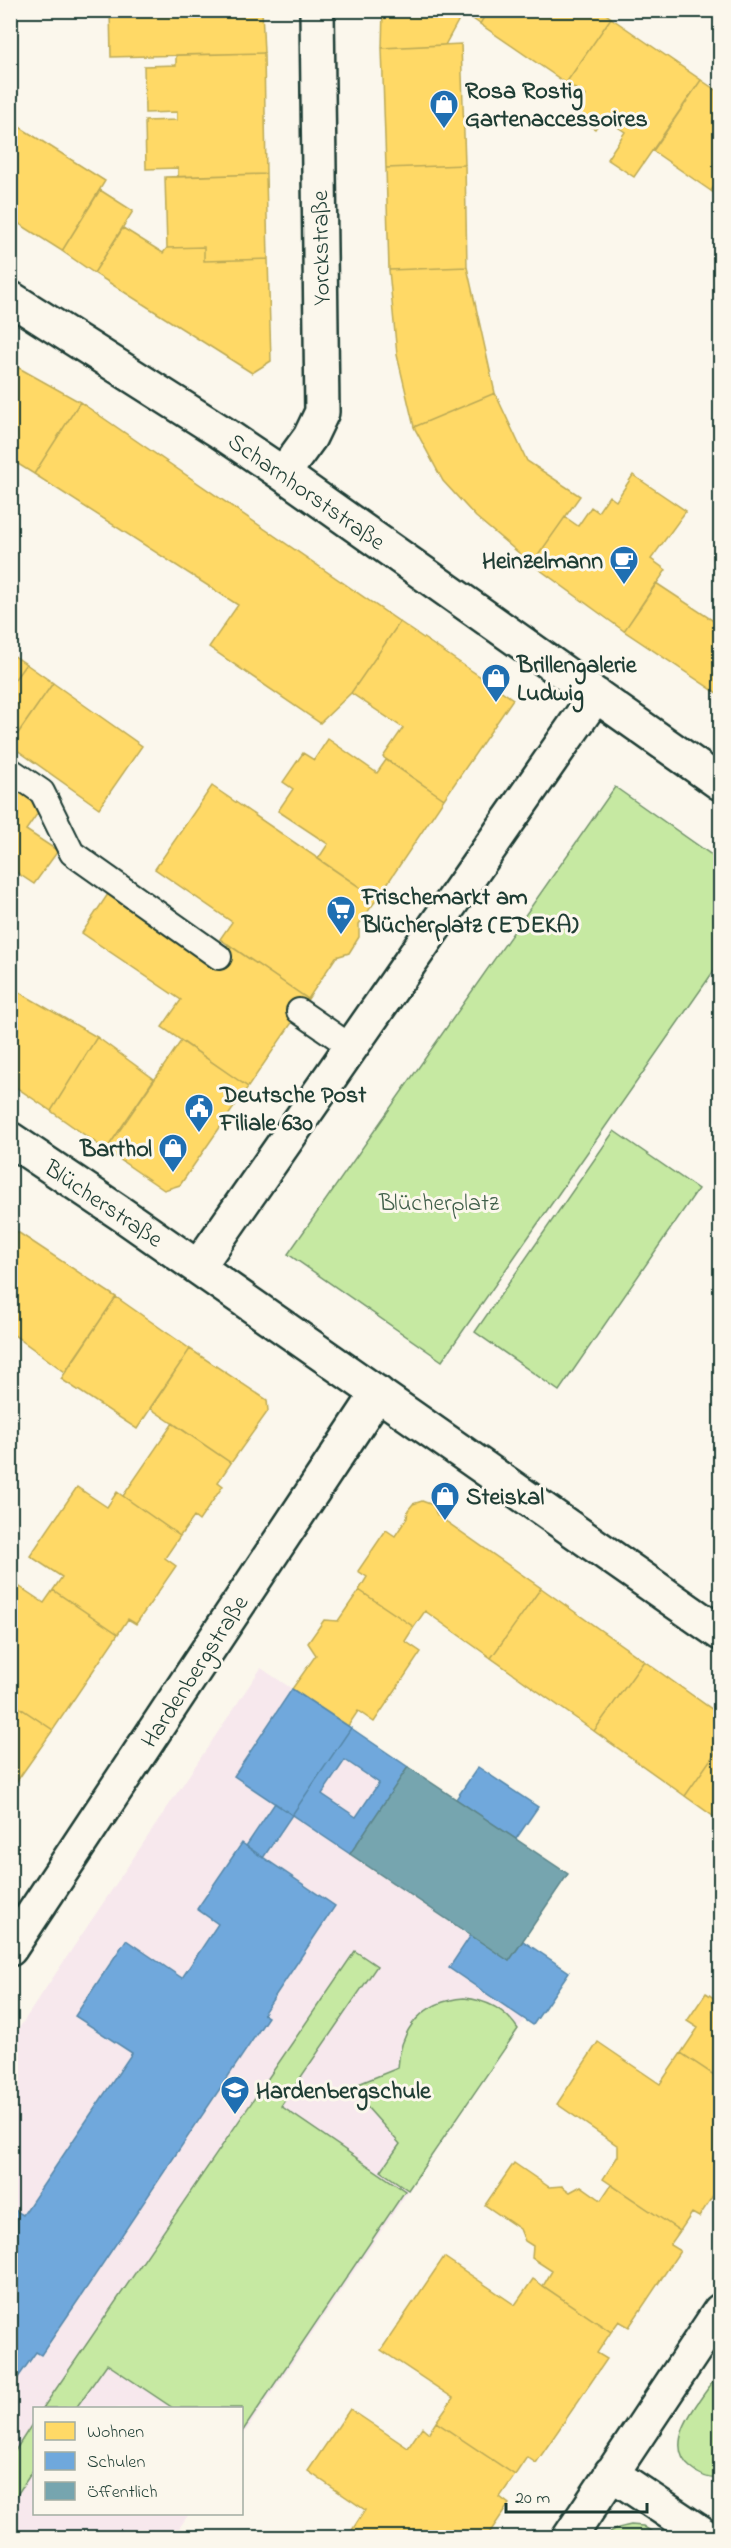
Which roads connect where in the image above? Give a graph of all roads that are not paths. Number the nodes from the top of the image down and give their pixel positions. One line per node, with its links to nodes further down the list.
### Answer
1 (317, 10): 3 (street, Yorckstraße)
2 (10, 298): 3 (street, Scharnhorststraße)
3 (284, 474): 4 (street, Scharnhorststraße)
4 (596, 695): 6 (street); 9 (street)
5 (10, 770): 7 (lane)
6 (719, 780)
7 (219, 957)
8 (299, 1011): 9 (lane)
9 (351, 1047): 11 (street)
10 (10, 1139): 11 (street, Blücherstraße)
11 (198, 1267): 12 (street)
12 (378, 1393): 13 (street); 14 (street, Hardenbergstraße)
13 (720, 1634)
14 (10, 1949)
15 (720, 2311): 16 (street)
16 (610, 2473): 17 (street); 18 (street)
17 (569, 2538)
18 (708, 2538)

